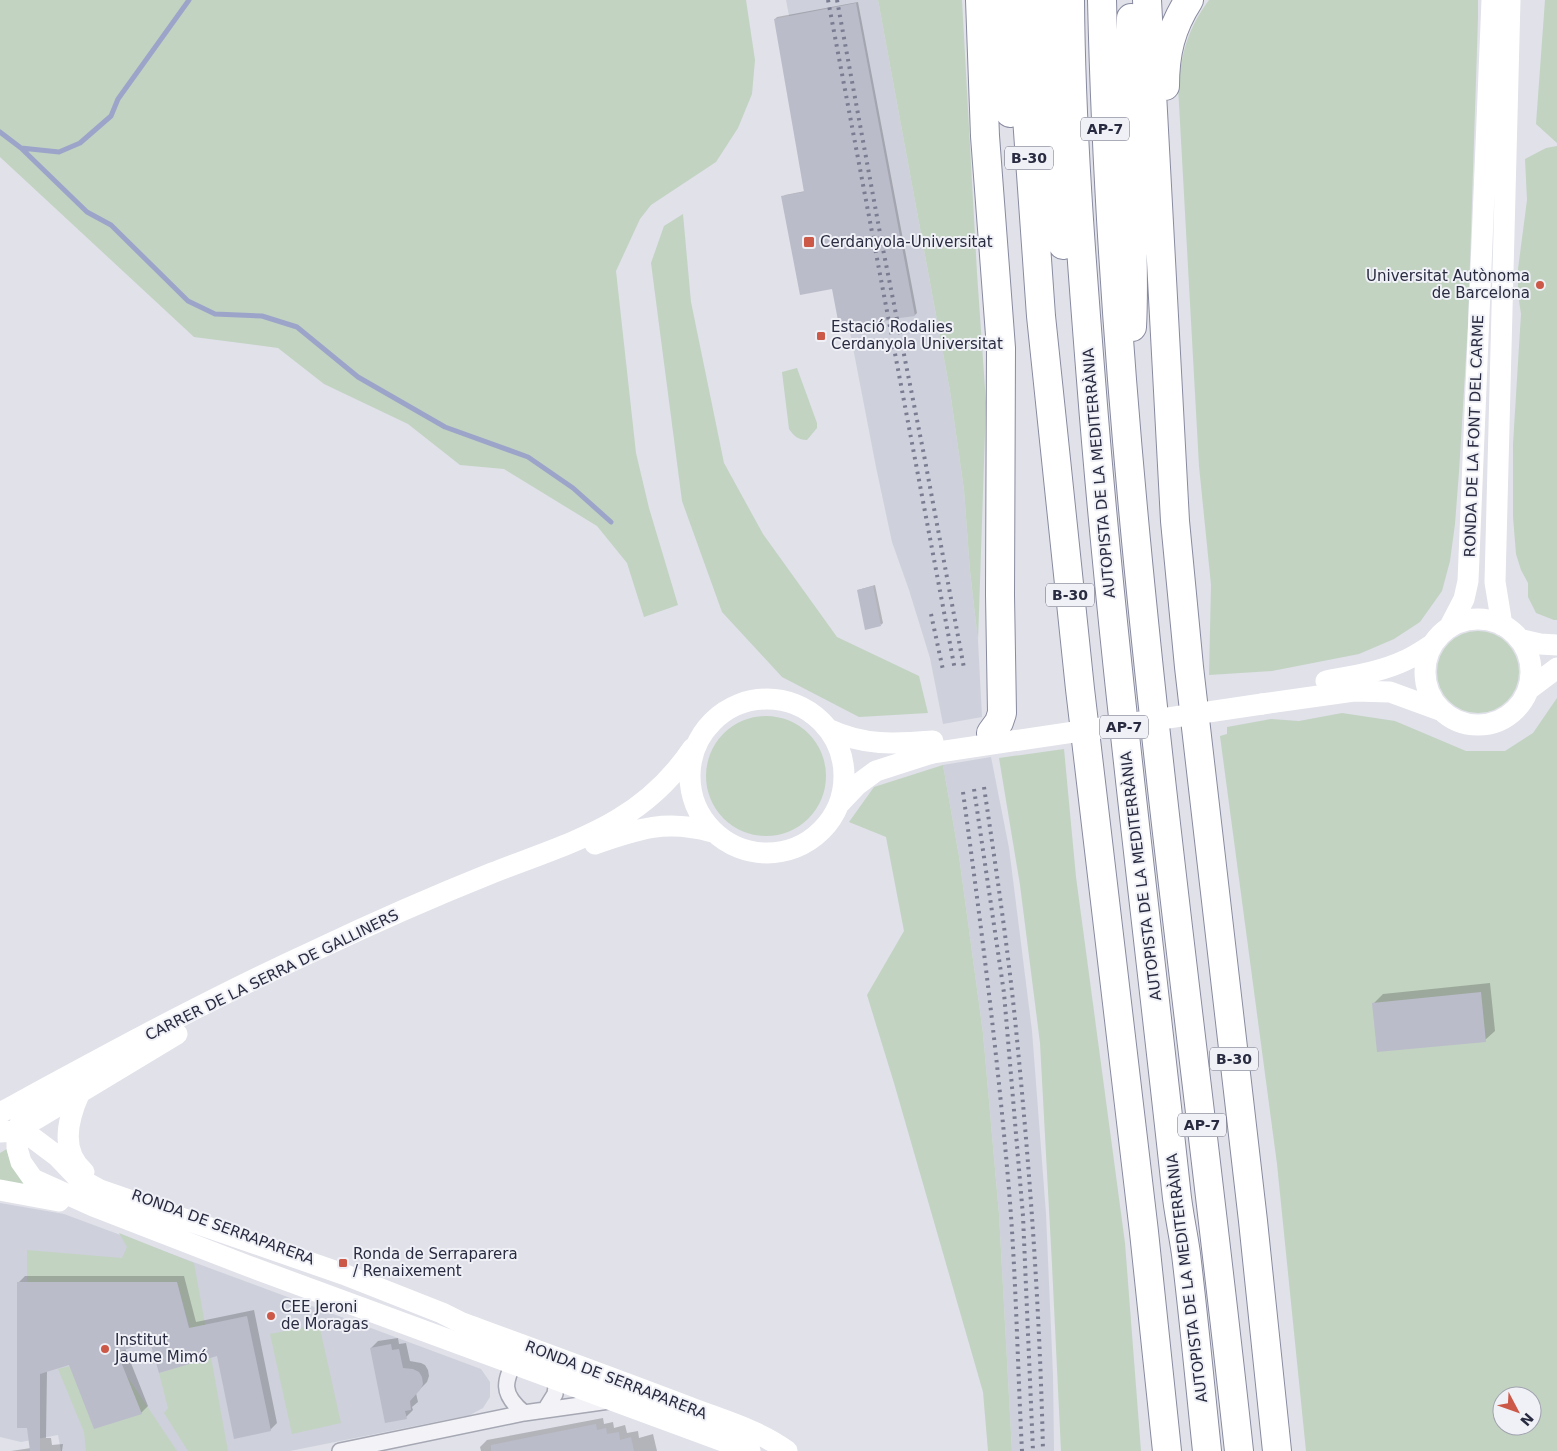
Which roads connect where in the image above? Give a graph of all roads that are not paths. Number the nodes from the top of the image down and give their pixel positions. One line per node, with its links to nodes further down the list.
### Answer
1 (980, 0): 26 (highway)
2 (998, 0): 12 (highway)
3 (1023, 0): 12 (highway, B-30)
4 (1043, 0): 14 (highway)
5 (1070, 0): 14 (highway, AUTOPISTA DE LA MEDITERRÀNIA / AP-7)
6 (1102, 0): 13 (highway, AUTOPISTA DE LA MEDITERRÀNIA / AP-7)
7 (1132, 0): 13 (highway)
8 (1148, 0): 15 (highway, B-30)
9 (1189, 0): 15 (highway)
10 (1492, 0): 17 (street, RONDA DE LA FONT DEL CARME)
11 (1510, 0): 16 (street, RONDA DE LA FONT DEL CARME)
12 (1041, 316): 47 (highway, B-30)
13 (1126, 441): 49 (highway, AUTOPISTA DE LA MEDITERRÀNIA / AP-7)
14 (1099, 478): 48 (highway, AUTOPISTA DE LA MEDITERRÀNIA / AP-7)
15 (1176, 521): 50 (highway, B-30)
16 (1502, 625): 17 (street); 18 (street)
17 (1449, 628): 19 (street)
18 (1520, 639): 20 (street); 22 (street)
19 (1433, 644): 23 (street); 24 (street)
20 (1557, 645)
21 (1557, 668): 22 (street)
22 (1528, 690): 24 (street)
23 (1260, 698): 24 (street); 26 (street); 27 (street, bridge)
24 (1442, 711)
25 (828, 729): 27 (street); 28 (street); 29 (street)
26 (991, 733): 27 (street)
27 (933, 747): 29 (street)
28 (693, 748): 30 (street); 31 (street, CARRER DE LA SERRA DE GALLINERS)
29 (839, 805): 30 (street)
30 (712, 832): 32 (street, CARRER DE LA SERRA DE GALLINERS)
31 (57, 1082): 33 (street, CARRER DE LA SERRA DE GALLINERS); 34 (street)
32 (80, 1092): 34 (street, CARRER DE LA SERRA DE GALLINERS); 37 (street, RONDA DE SERRAPARERA)
33 (0, 1113)
34 (6, 1135): 36 (street, RONDA DE SERRAPARERA); 37 (street, RONDA DE SERRAPARERA)
35 (0, 1190): 36 (street, RONDA DE SERRAPARERA)
36 (248, 1266): 38 (street, RONDA DE SERRAPARERA)
37 (451, 1317): 38 (street); 40 (street, RONDA DE SERRAPARERA)
38 (516, 1359): 39 (street, RONDA DE SERRAPARERA); 43 (street, RONDA DE SERRAPARERA)
39 (558, 1374): 40 (street); 41 (street, RONDA DE SERRAPARERA); 42 (street, RONDA DE SERRAPARERA)
40 (628, 1383): 46 (street, RONDA DE SERRAPARERA)
41 (613, 1401): 42 (street); 45 (street, RONDA DE SERRAPARERA)
42 (545, 1410): 43 (street)
43 (524, 1413): 44 (street)
44 (340, 1451)
45 (750, 1451)
46 (787, 1451)
47 (1167, 1451)
48 (1207, 1451)
49 (1239, 1451)
50 (1277, 1451)

